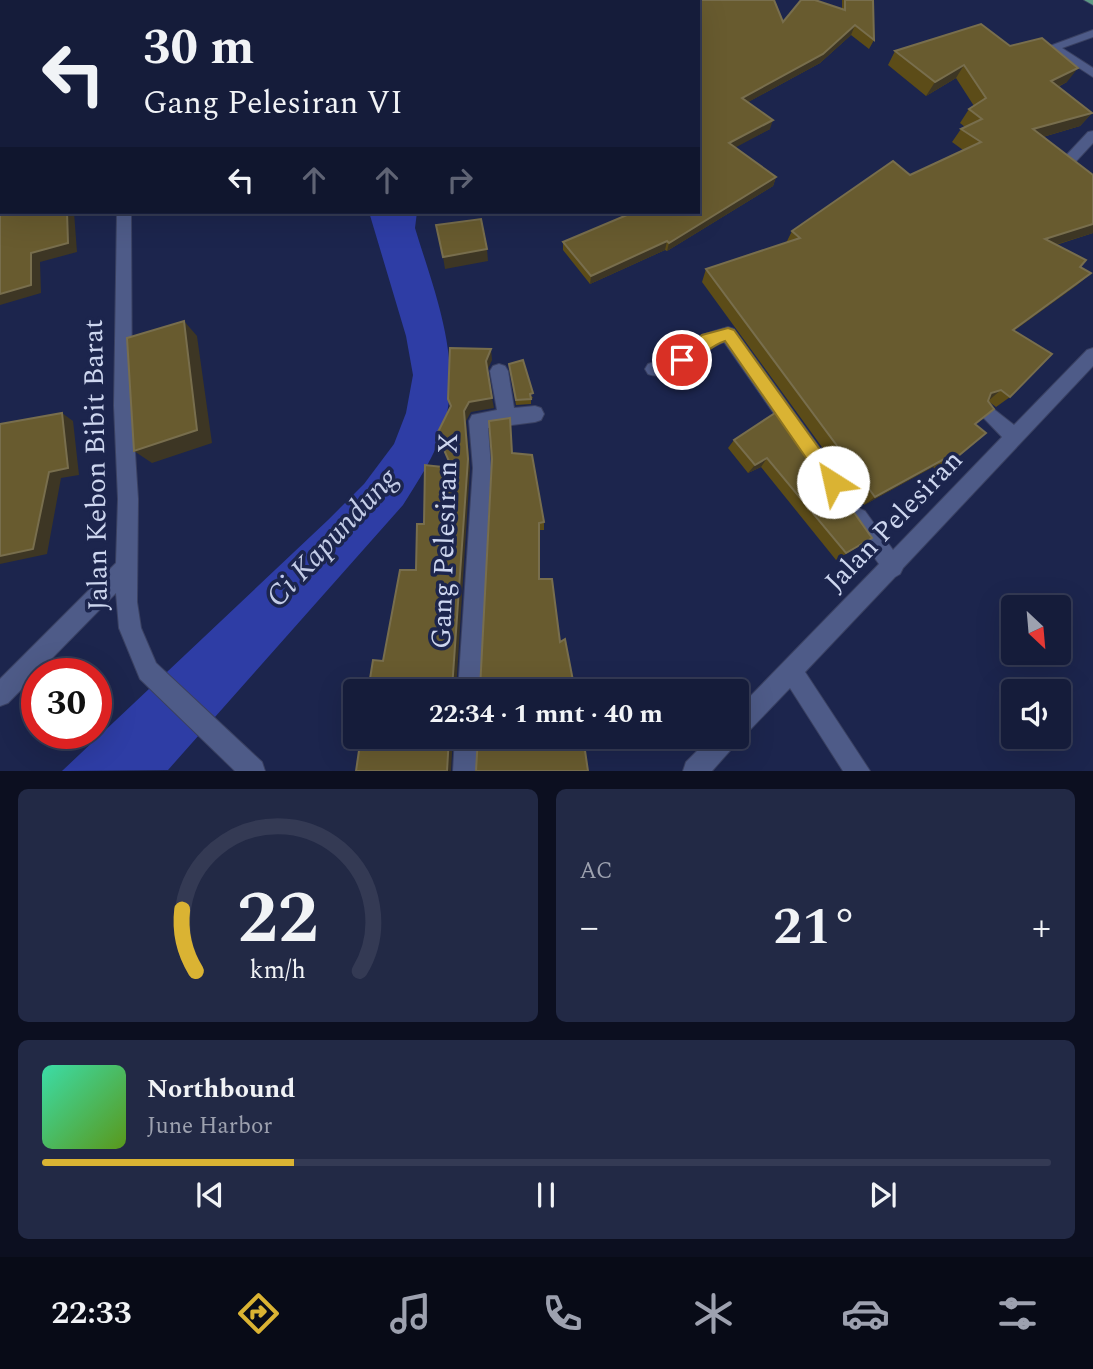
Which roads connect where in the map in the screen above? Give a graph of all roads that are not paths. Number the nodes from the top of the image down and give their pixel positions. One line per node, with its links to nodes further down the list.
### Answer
1 (1093, 33): 2 (street)
2 (1093, 73)
3 (1093, 135): 4 (street)
4 (1064, 166)
5 (124, 214): 13 (street, Jalan Kebon Bibit Barat)
6 (1093, 355): 12 (street, Jalan Pelesiran)
7 (654, 369): 14 (street)
8 (499, 371): 11 (street)
9 (986, 411): 12 (street)
10 (536, 414): 11 (street, Gang Pelesiran X)
11 (507, 417): 16 (street, Gang Pelesiran X)
12 (1015, 437): 14 (street, Jalan Pelesiran)
13 (127, 567): 17 (street); 21 (street, Jalan Kebon Bibit Barat)
14 (893, 567): 15 (street, Jalan Pelesiran)
15 (791, 670): 18 (street, Jalan Pelesiran); 24 (street)
16 (470, 679)
17 (0, 695)
18 (749, 714)
19 (466, 749): 22 (street)
20 (716, 749): 23 (street)
21 (253, 771)
22 (465, 771)
23 (695, 771)
24 (858, 771)

